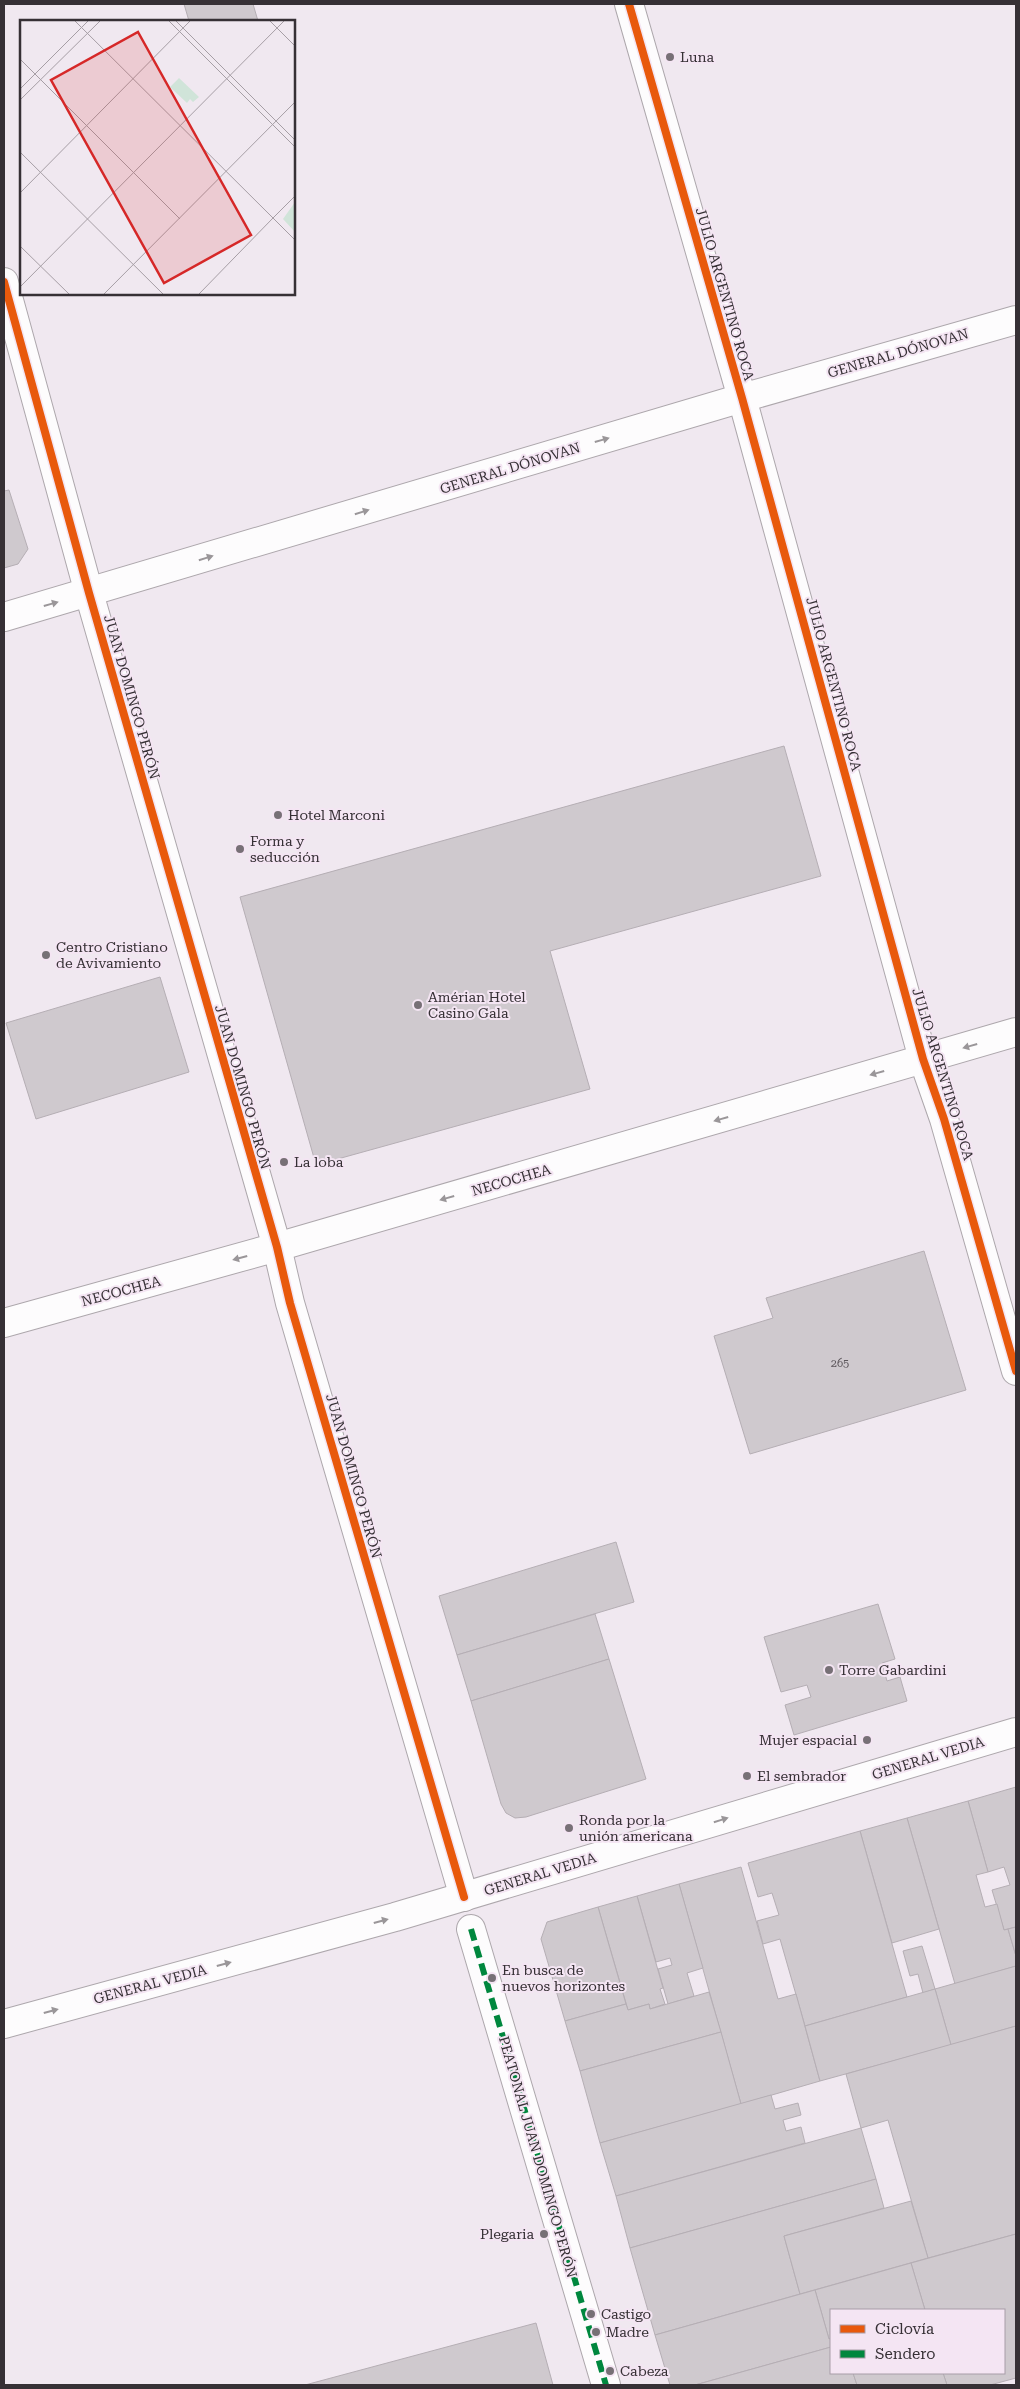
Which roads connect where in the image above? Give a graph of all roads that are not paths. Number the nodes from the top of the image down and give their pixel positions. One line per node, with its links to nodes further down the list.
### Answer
1 (629, 4): 4 (street, JULIO ARGENTINO ROCA)
2 (4, 282): 5 (street, JUAN DOMINGO PERÓN)
3 (1016, 320): 4 (street, GENERAL DÓNOVAN)
4 (742, 398): 5 (street, GENERAL DÓNOVAN, one-way to 4); 8 (street, JULIO ARGENTINO ROCA)
5 (89, 593): 6 (street, GENERAL DÓNOVAN, one-way to 5); 9 (street, JUAN DOMINGO PERÓN)
6 (4, 617)
7 (1016, 1032): 8 (street, NECOCHEA, one-way to 8)
8 (924, 1060): 9 (street, NECOCHEA, one-way to 9); 11 (street, JULIO ARGENTINO ROCA)
9 (277, 1247): 10 (street, NECOCHEA, one-way to 10); 13 (street, JUAN DOMINGO PERÓN)
10 (4, 1323)
11 (1016, 1371)
12 (1016, 1732): 13 (street, GENERAL VEDIA, one-way to 12)
13 (464, 1897): 15 (street, GENERAL VEDIA, one-way to 13)
14 (471, 1928): 16 (street, PEATONAL JUAN DOMINGO PERÓN)
15 (4, 2024)
16 (606, 2385)

